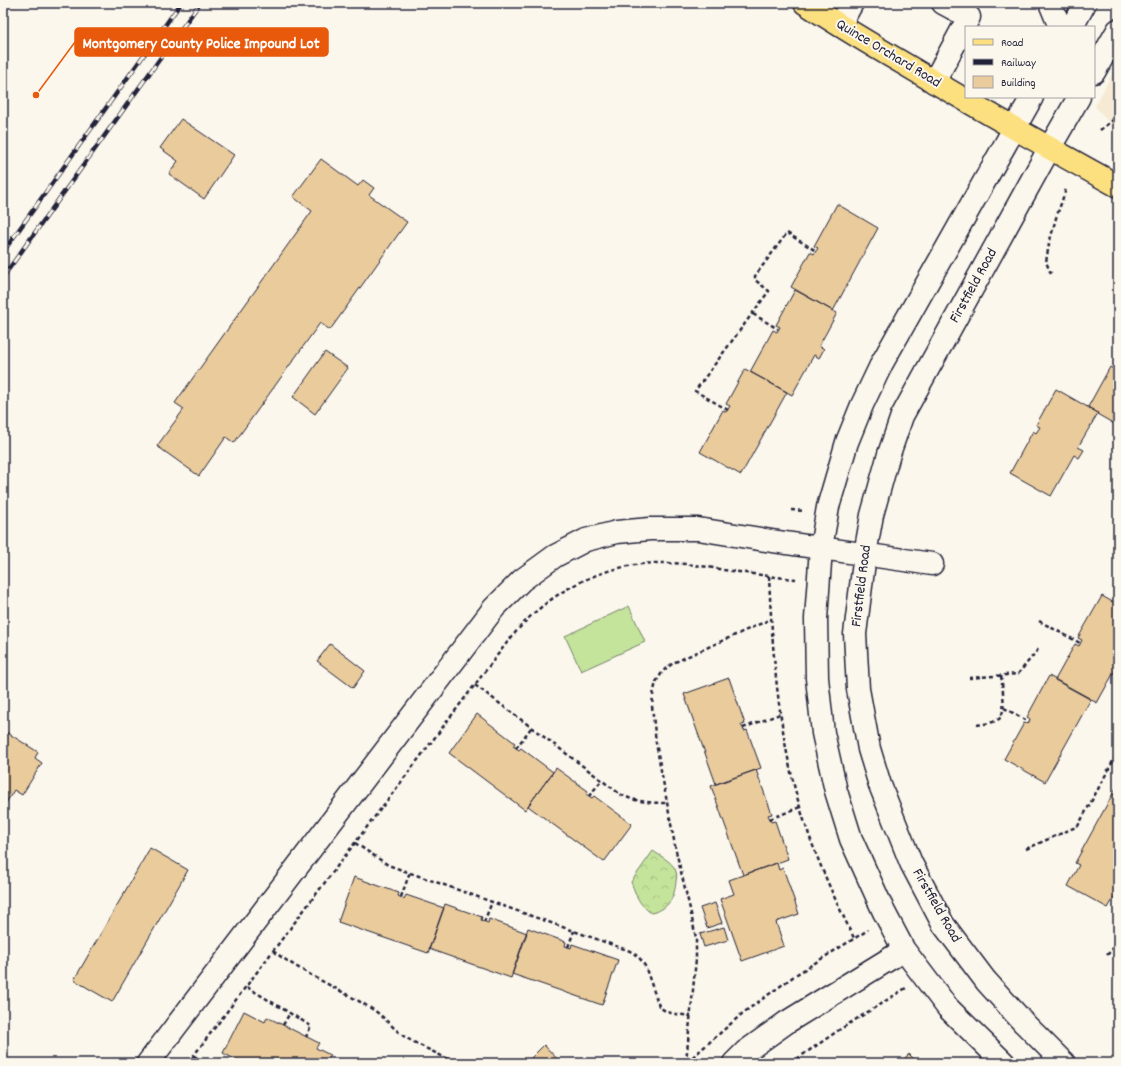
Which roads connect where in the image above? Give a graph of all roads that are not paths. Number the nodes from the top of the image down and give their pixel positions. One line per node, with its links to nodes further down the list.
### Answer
1 (805, 3): 7 (main road, Quince Orchard Road)
2 (852, 3): 7 (street)
3 (943, 3): 6 (street)
4 (1050, 3): 8 (street)
5 (1085, 3): 9 (street)
6 (973, 10): 12 (street)
7 (840, 25): 12 (main road, Quince Orchard Road)
8 (1060, 26)
9 (1073, 26)
10 (1118, 30): 11 (street)
11 (1095, 70)
12 (934, 82): 15 (main road, Quince Orchard Road)
13 (1031, 98): 15 (street)
14 (1078, 98): 16 (street, Firstfield Road)
15 (1014, 128): 16 (main road, Quince Orchard Road); 18 (street)
16 (1049, 149): 17 (main road, Quince Orchard Road); 19 (street, Firstfield Road)
17 (1118, 186)
18 (821, 548): 19 (street); 21 (street); 22 (street)
19 (865, 554): 20 (street); 25 (street, Firstfield Road)
20 (932, 564)
21 (904, 950): 23 (street); 24 (street)
22 (148, 1063)
23 (734, 1063)
24 (1004, 1063)
25 (1064, 1063)

